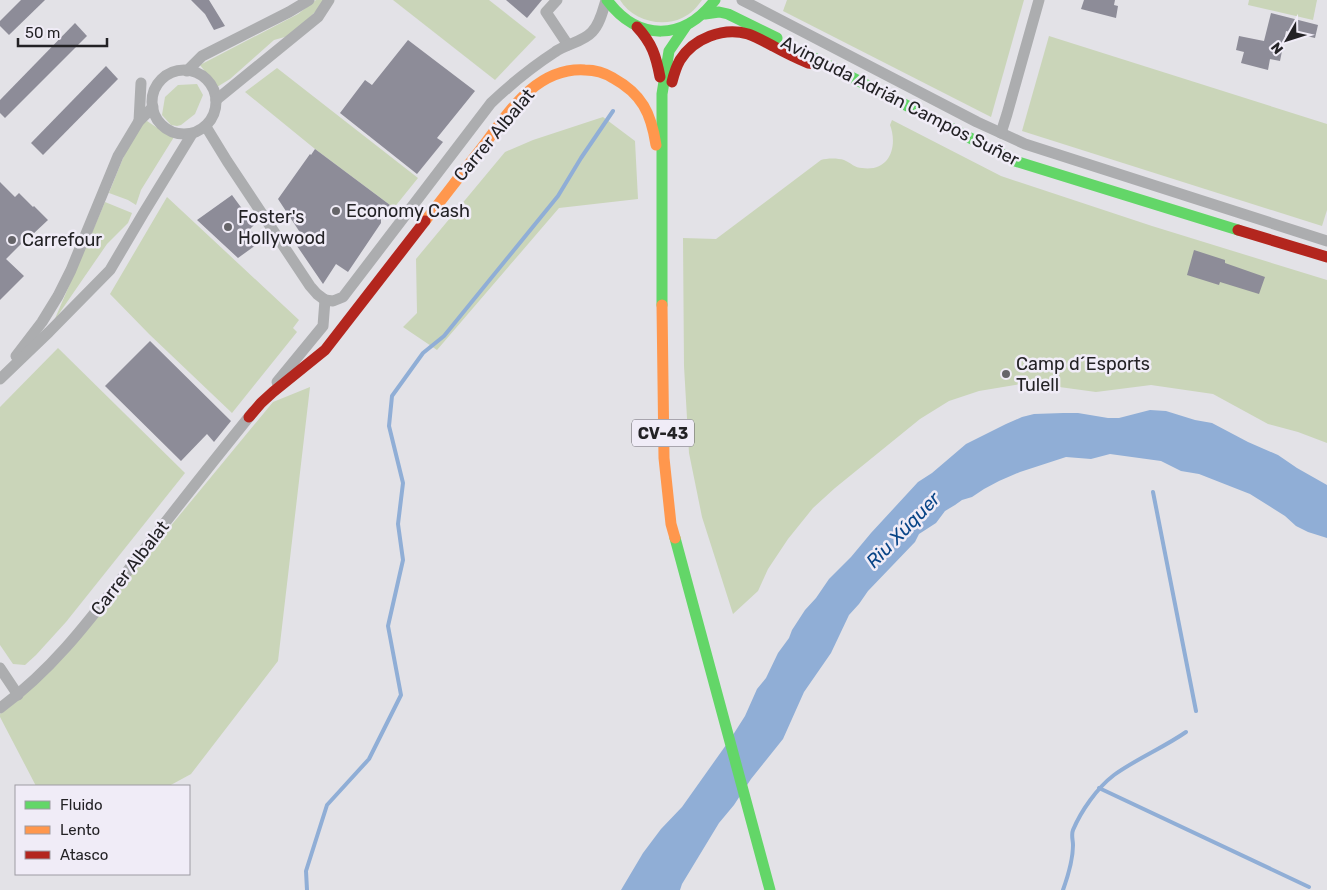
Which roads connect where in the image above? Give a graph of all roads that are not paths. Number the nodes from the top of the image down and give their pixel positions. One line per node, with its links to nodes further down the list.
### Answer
1 (309, 0): 13 (street)
2 (329, 0): 16 (street)
3 (557, 0): 11 (street)
4 (607, 0): 10 (main road, CV-43); 11 (street, Carrer Albalat)
5 (715, 0): 8 (main road, CV-43)
6 (742, 0): 20 (street, Avinguda Adrián Campos Suñer)
7 (1038, 0): 20 (street)
8 (705, 14): 9 (main road, CV-43); 12 (main road, Avinguda Adrián Campos Suñer)
9 (686, 26): 10 (main road, CV-43); 15 (main road, CV-43)
10 (637, 27): 15 (main road, CV-43)
11 (568, 45): 26 (street, Carrer Albalat)
12 (824, 63): 22 (main road); 24 (main road, Avinguda Adrián Campos Suñer)
13 (187, 71): 16 (street); 17 (street)
14 (141, 83): 18 (street)
15 (662, 94): 22 (main road, CV-43)
16 (216, 100): 19 (street)
17 (153, 107): 18 (street); 21 (street)
18 (139, 122): 27 (street)
19 (205, 127): 21 (street); 26 (street)
20 (1001, 133): 23 (street, Avinguda Adrián Campos Suñer)
21 (192, 134): 27 (street)
22 (662, 194): 25 (main road, CV-43)
23 (1327, 241)
24 (1327, 257)
25 (662, 258): 28 (main road, Carrer Albalat); 32 (main road, CV-43)
26 (325, 300): 28 (street, Carrer Albalat)
27 (0, 378)
28 (249, 417): 30 (street, Carrer Albalat)
29 (0, 668): 30 (street)
30 (18, 695): 31 (street, Carrer Albalat)
31 (0, 708)
32 (770, 890)

